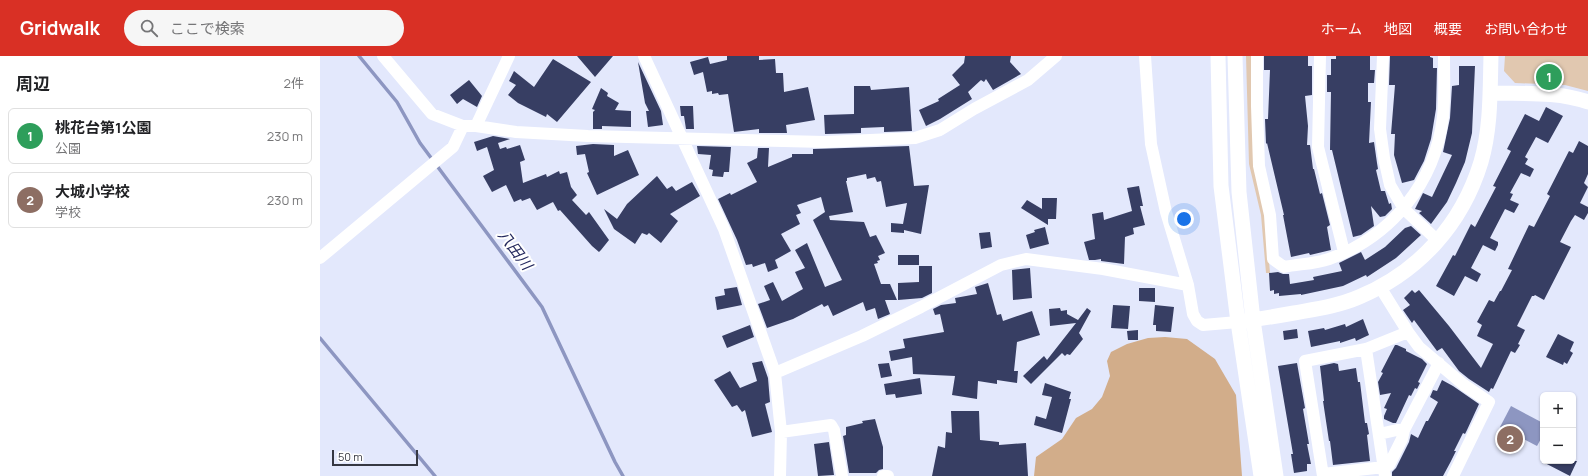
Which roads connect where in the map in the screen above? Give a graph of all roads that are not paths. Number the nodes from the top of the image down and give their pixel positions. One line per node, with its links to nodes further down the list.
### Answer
1 (383, 56): 15 (street)
2 (509, 56): 16 (street)
3 (644, 56): 17 (street)
4 (1056, 56): 17 (street)
5 (1145, 56): 22 (street)
6 (1218, 56): 25 (street)
7 (1234, 56): 24 (street)
8 (1257, 56): 20 (street)
9 (1320, 56): 20 (street)
10 (1383, 56): 18 (street)
11 (1444, 56): 18 (street)
12 (1491, 56): 13 (street)
13 (1490, 93): 14 (street); 19 (street)
14 (1588, 102)
15 (463, 126): 16 (street); 21 (street)
16 (476, 126): 17 (street)
17 (683, 139): 29 (street)
18 (1404, 209): 19 (street); 20 (street)
19 (1438, 240): 23 (street)
20 (1344, 252)
21 (320, 258)
22 (1188, 285): 25 (street); 29 (street)
23 (1380, 287): 24 (street); 26 (street)
24 (1253, 320): 25 (street); 40 (street)
25 (1238, 322): 39 (street)
26 (1408, 332): 27 (street); 28 (street)
27 (1366, 349): 32 (street); 34 (street)
28 (1439, 363): 30 (street); 41 (street)
29 (775, 373): 31 (street)
30 (1404, 430): 32 (street); 33 (street)
31 (781, 432): 35 (street); 36 (street)
32 (1379, 434): 33 (street)
33 (1385, 471): 34 (street)
34 (1323, 475)
35 (780, 476)
36 (842, 476)
37 (883, 476): 38 (street)
38 (888, 476)
39 (1261, 476)
40 (1276, 476)
41 (1453, 476)

